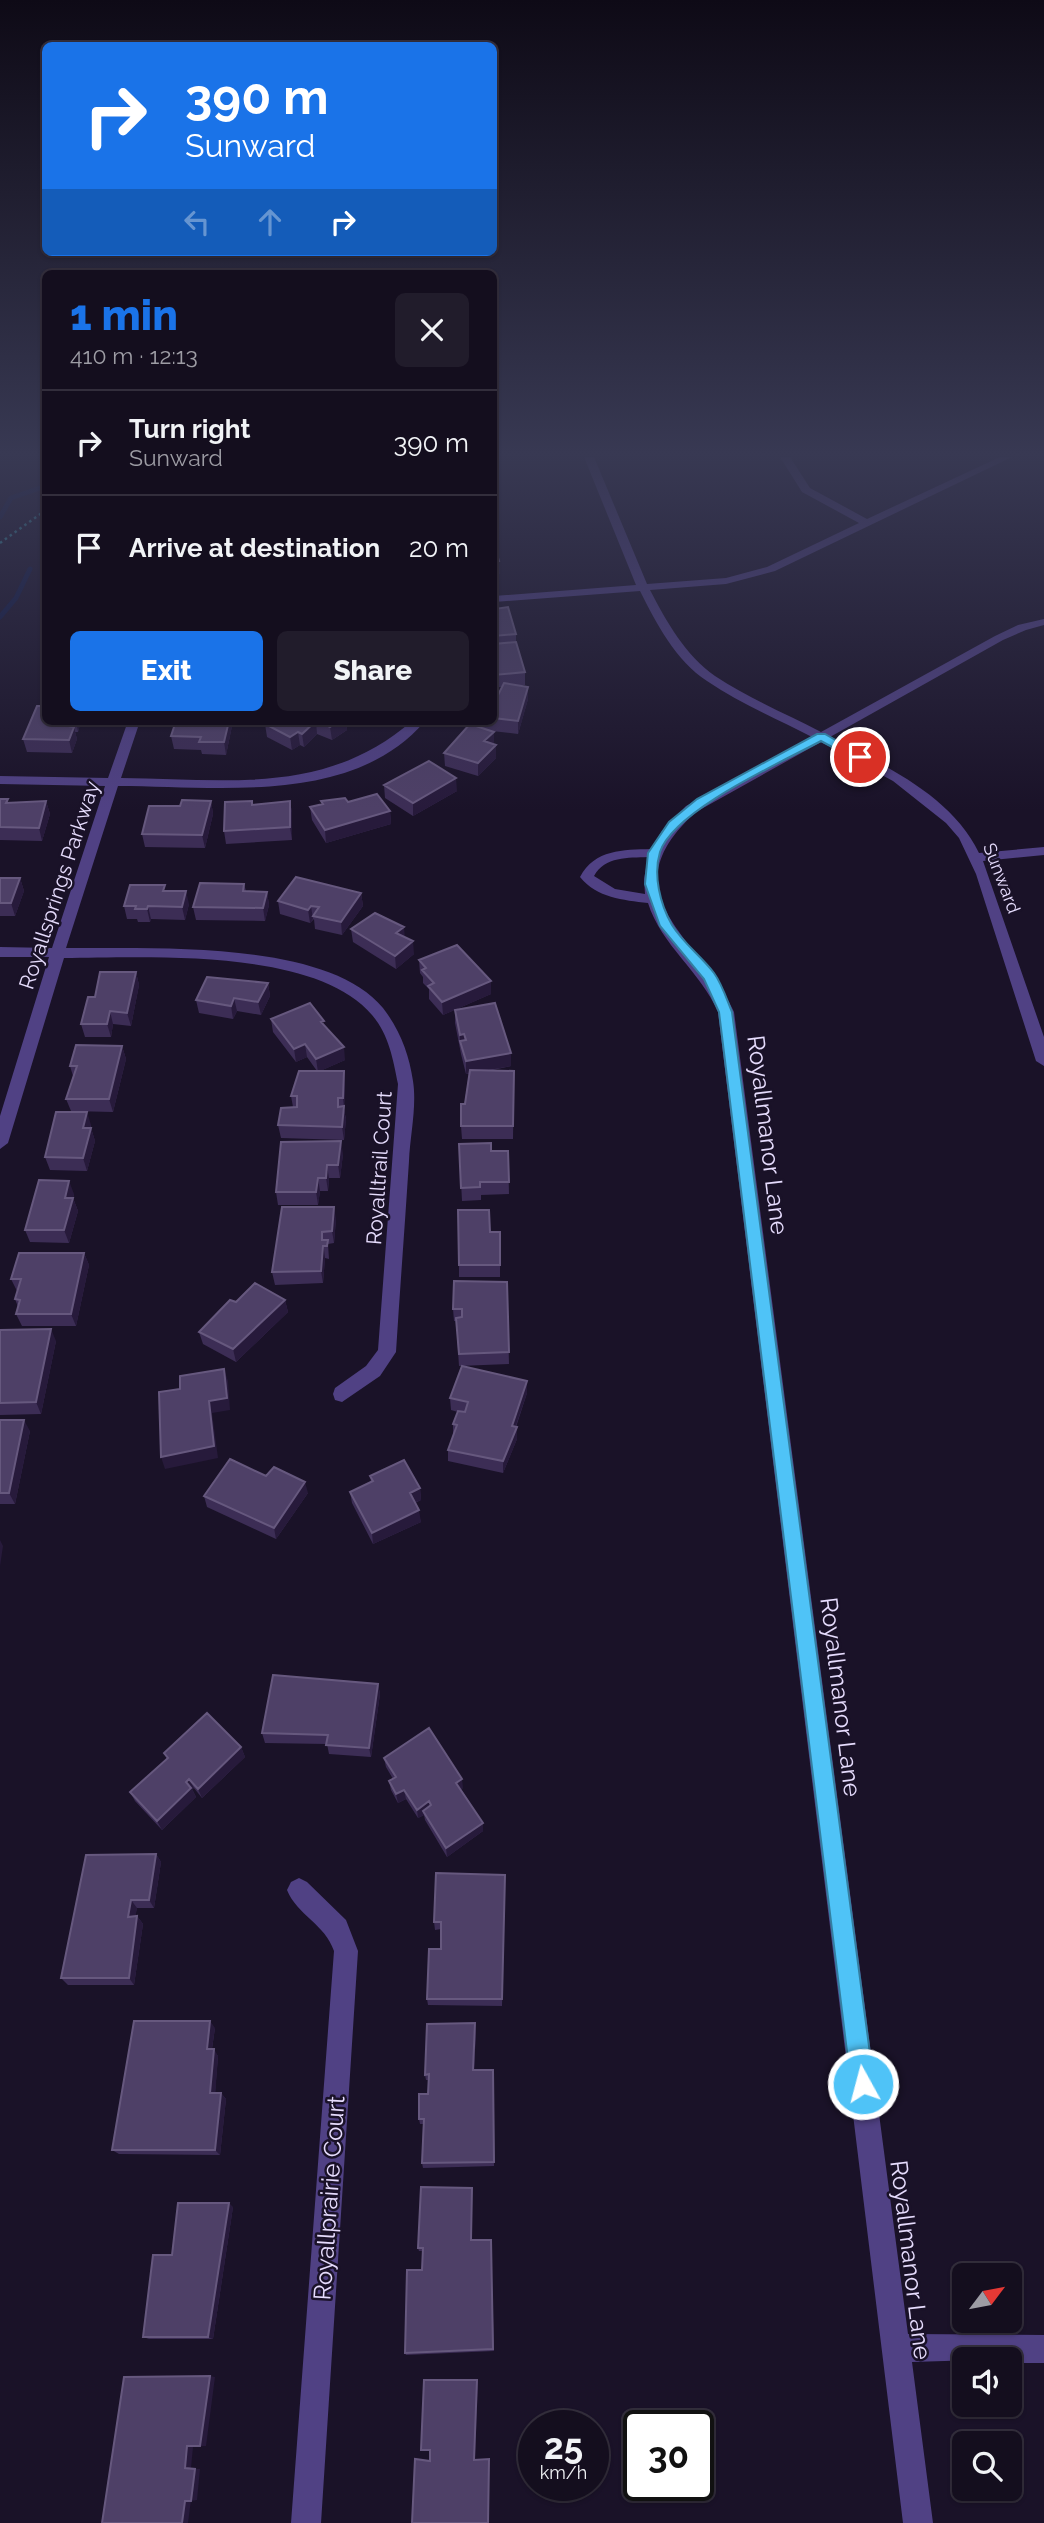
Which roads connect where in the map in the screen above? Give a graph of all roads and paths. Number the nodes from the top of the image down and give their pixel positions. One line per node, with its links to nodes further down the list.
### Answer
1 (639, 575): 3 (street, Sunward)
2 (754, 575): 3 (street)
3 (643, 585): 4 (street); 8 (street, Sunward)
4 (497, 599)
5 (1044, 622): 8 (street)
6 (133, 725): 10 (street, Royallsprings Parkway)
7 (414, 725): 10 (street)
8 (821, 737): 12 (street); 13 (street, Sunward)
9 (0, 780): 10 (street)
10 (114, 782): 16 (street, Royallsprings Parkway)
11 (1044, 851): 13 (street)
12 (654, 853): 14 (street, Royallmanor Lane); 14 (street)
13 (977, 857): 17 (street, Sunward)
14 (655, 900): 21 (street, Royallmanor Lane)
15 (0, 952): 16 (street, Royalltrail Court)
16 (58, 952): 18 (street, Royallsprings Parkway); 19 (street, Royalltrail Court)
17 (1044, 1061)
18 (0, 1143)
19 (342, 1394)
20 (299, 1890): 23 (street, Royallprairie Court)
21 (895, 2348): 22 (street); 24 (street, Royallmanor Lane)
22 (1044, 2349)
23 (306, 2523)
24 (918, 2523)

